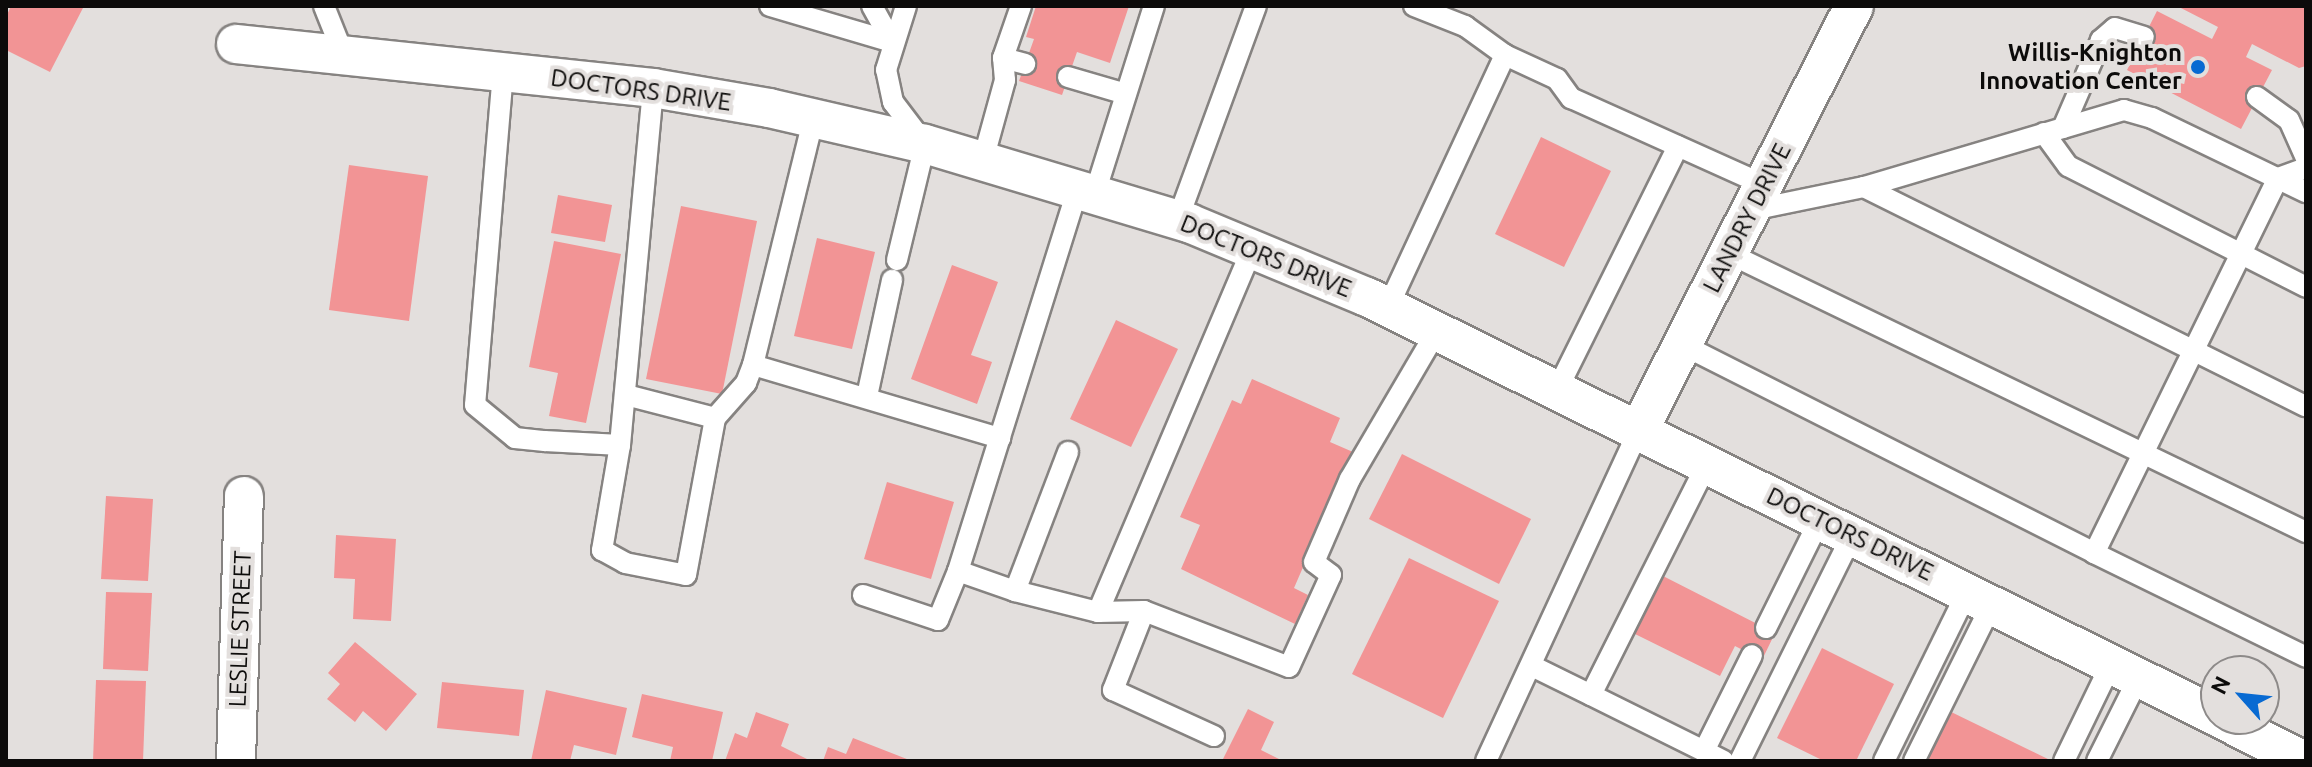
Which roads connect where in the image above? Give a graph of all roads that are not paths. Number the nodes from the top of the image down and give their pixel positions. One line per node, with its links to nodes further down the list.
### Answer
1 (324, 6): 14 (lane)
2 (770, 6): 11 (lane)
3 (872, 6): 11 (lane)
4 (906, 6): 11 (lane)
5 (1021, 6): 15 (lane)
6 (1154, 6): 20 (lane)
7 (1256, 6): 34 (lane)
8 (1414, 6): 13 (lane)
9 (1854, 6): 33 (street, LANDRY DRIVE)
10 (2144, 37): 23 (lane)
11 (892, 42): 24 (lane)
12 (236, 44): 14 (street, DOCTORS DRIVE)
13 (1505, 55): 25 (lane); 39 (lane)
14 (344, 56): 17 (street, DOCTORS DRIVE)
15 (1003, 58): 16 (lane); 27 (lane)
16 (1025, 64)
17 (503, 72): 19 (street, DOCTORS DRIVE); 51 (lane)
18 (1068, 77): 20 (lane)
19 (653, 88): 22 (street, DOCTORS DRIVE); 45 (lane)
20 (1126, 94): 31 (lane)
21 (2257, 97): 26 (lane)
22 (814, 117): 24 (street, DOCTORS DRIVE); 43 (lane)
23 (2054, 131): 29 (lane); 30 (lane); 37 (lane)
24 (925, 144): 27 (street, DOCTORS DRIVE); 46 (lane)
25 (1678, 146): 33 (lane); 44 (lane)
26 (2306, 158)
27 (983, 160): 31 (street, DOCTORS DRIVE)
28 (2306, 168): 29 (lane)
29 (2278, 178): 32 (lane); 37 (lane)
30 (1864, 187): 33 (lane); 42 (lane)
31 (1086, 190): 34 (street, DOCTORS DRIVE); 50 (lane)
32 (2306, 192)
33 (1758, 198): 36 (street, LANDRY DRIVE)
34 (1178, 219): 35 (street, DOCTORS DRIVE)
35 (1253, 247): 39 (street, DOCTORS DRIVE); 64 (lane)
36 (1730, 254): 41 (street, LANDRY DRIVE); 52 (lane)
37 (2240, 255): 38 (lane); 42 (lane)
38 (2306, 287)
39 (1388, 307): 40 (street, DOCTORS DRIVE)
40 (1437, 331): 44 (street, DOCTORS DRIVE); 63 (lane)
41 (1683, 345): 49 (street, LANDRY DRIVE); 58 (lane)
42 (2193, 350): 47 (lane); 52 (lane)
43 (753, 365): 46 (lane); 48 (lane)
44 (1557, 390): 49 (street, DOCTORS DRIVE)
45 (626, 395): 48 (lane); 51 (lane)
46 (867, 396): 50 (lane)
47 (2306, 406)
48 (715, 418): 51 (lane)
49 (1639, 430): 54 (street, DOCTORS DRIVE); 68 (lane)
50 (1000, 438): 59 (lane)
51 (620, 445)
52 (2144, 451): 57 (lane); 58 (lane)
53 (1068, 452): 60 (lane)
54 (1707, 464): 56 (street, DOCTORS DRIVE); 70 (lane)
55 (244, 496): 75 (street, LESLIE STREET)
56 (1836, 527): 62 (street, DOCTORS DRIVE); 65 (lane); 78 (lane)
57 (2306, 532)
58 (2094, 553): 67 (lane)
59 (958, 571): 60 (lane); 61 (lane)
60 (1015, 591): 64 (lane)
61 (863, 595)
62 (1980, 598): 69 (street, DOCTORS DRIVE); 79 (lane); 80 (lane)
63 (1144, 611): 64 (lane); 73 (lane)
64 (1098, 612)
65 (1766, 628)
66 (1752, 655): 74 (lane)
67 (2306, 657)
68 (1534, 667): 70 (lane); 76 (lane)
69 (2125, 671): 71 (street, DOCTORS DRIVE); 81 (lane); 82 (lane)
70 (1591, 695): 74 (lane)
71 (2200, 708)
72 (2253, 735): 83 (street, DOCTORS DRIVE)
73 (1214, 736)
74 (1704, 751): 77 (lane)
75 (236, 761)
76 (1486, 761)
77 (1724, 761)
78 (1740, 761)
79 (1884, 761)
80 (1914, 761)
81 (2064, 761)
82 (2097, 761)
83 (2305, 761)

